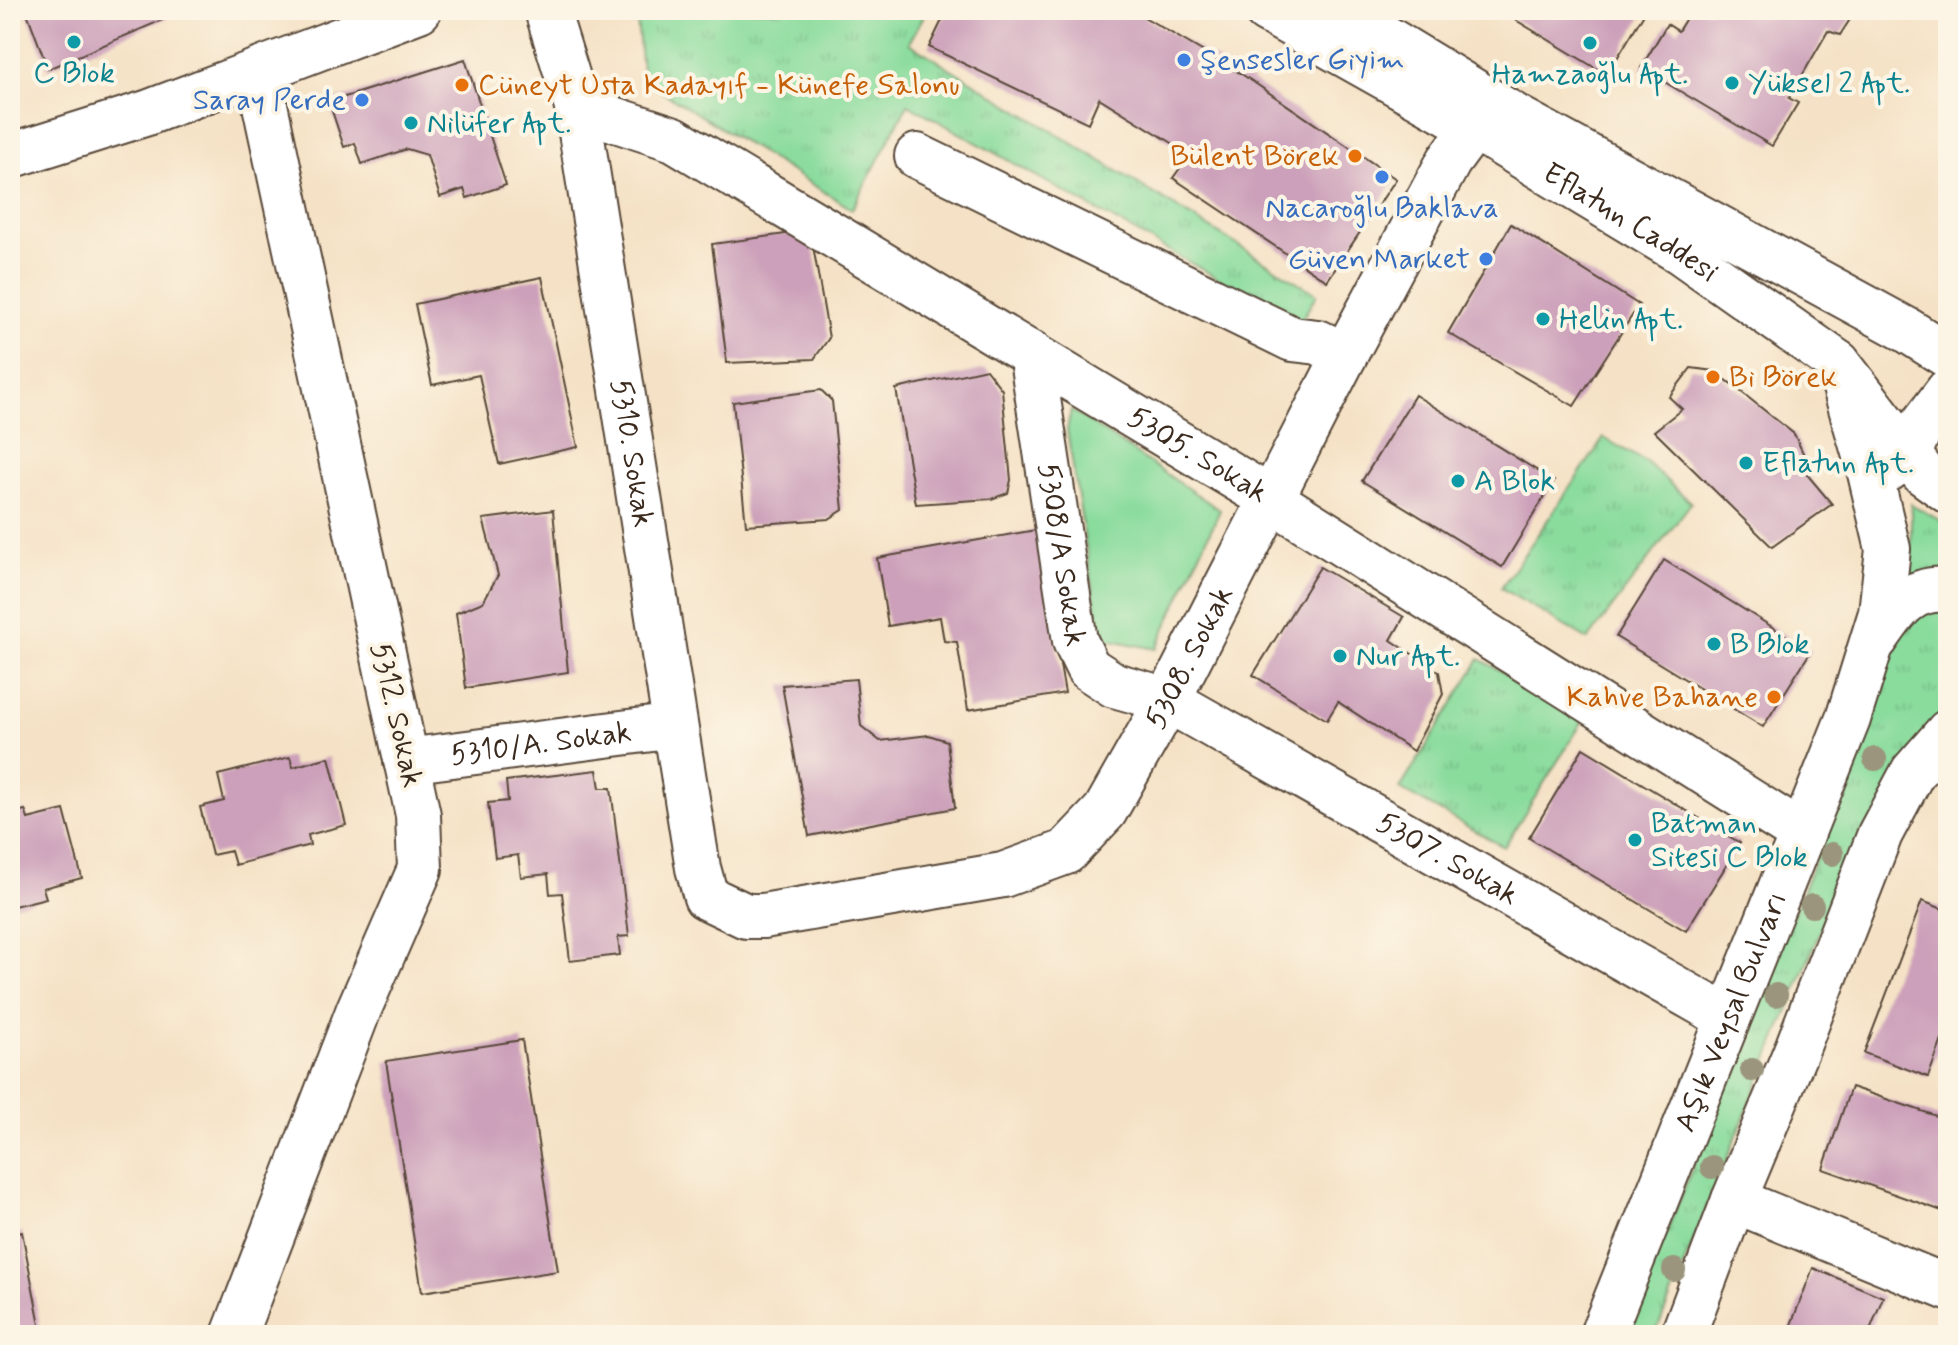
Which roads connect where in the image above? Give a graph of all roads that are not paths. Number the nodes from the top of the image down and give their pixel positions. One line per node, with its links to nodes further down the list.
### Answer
1 (419, 10): 5 (street)
2 (547, 10): 6 (street, 5310. Sokak)
3 (1266, 10): 7 (street, Eflatun Caddesi)
4 (1340, 10): 12 (street, Eflatun Caddesi)
5 (255, 72): 8 (street); 24 (street, 5312. Sokak)
6 (577, 107): 10 (street, 5305. Sokak); 22 (street, 5310. Sokak)
7 (1474, 127): 11 (street, 5308. Sokak); 13 (street, Eflatun Caddesi)
8 (10, 156)
9 (917, 156): 11 (street)
10 (1031, 353): 18 (street, 5305. Sokak); 21 (street, 5308/A Sokak)
11 (1345, 355): 18 (street, 5308. Sokak)
12 (1948, 356)
13 (1838, 363): 15 (street, Eflatun Caddesi); 16 (street, Aşık Veysal Bulvarı)
14 (1948, 391): 15 (street)
15 (1909, 454): 16 (street); 17 (street, Eflatun Caddesi)
16 (1872, 481): 20 (street, Aşık Veysal Bulvarı)
17 (1948, 491)
18 (1271, 499): 21 (street, 5308. Sokak); 25 (street, 5305. Sokak)
19 (1948, 590): 20 (street)
20 (1874, 641): 25 (street, Aşık Veysal Bulvarı)
21 (1168, 700): 26 (street, 5308. Sokak); 27 (street, 5307. Sokak)
22 (675, 726): 24 (street, 5310/A. Sokak); 26 (street, 5310. Sokak)
23 (1948, 732): 28 (street)
24 (406, 761): 30 (street, 5312. Sokak)
25 (1802, 834): 27 (street, Aşık Veysal Bulvarı)
26 (706, 897)
27 (1728, 1018): 31 (street, Aşık Veysal Bulvarı)
28 (1734, 1200): 29 (street); 32 (street)
29 (1948, 1288)
30 (234, 1335)
31 (1602, 1335)
32 (1683, 1335)

